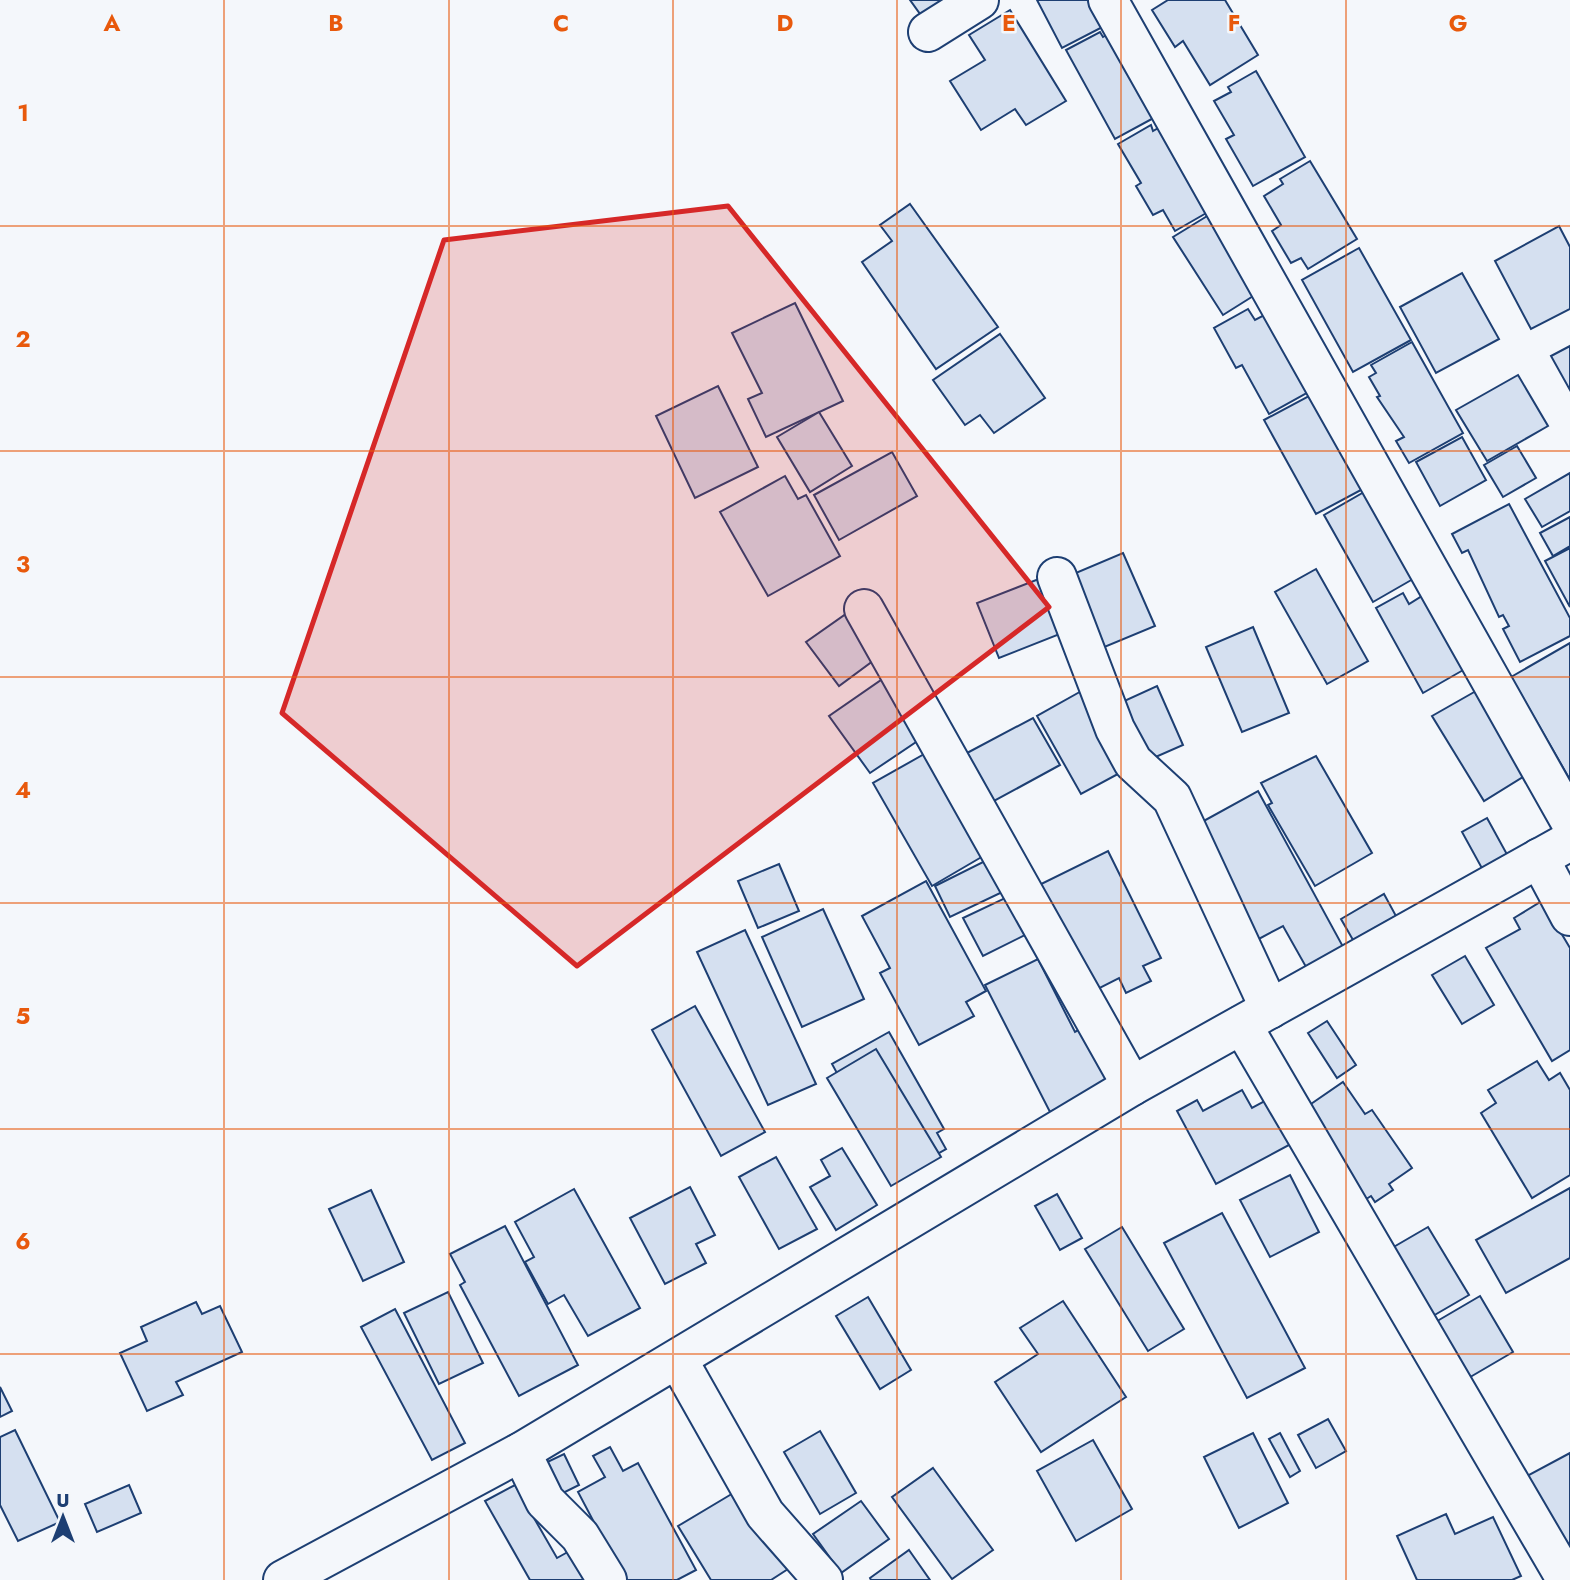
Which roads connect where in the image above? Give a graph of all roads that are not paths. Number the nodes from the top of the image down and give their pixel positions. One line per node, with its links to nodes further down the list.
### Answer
1 (979, 0): 3 (street)
2 (1108, 0): 6 (street)
3 (928, 32)
4 (1057, 578): 9 (street)
5 (864, 609): 10 (street)
6 (1570, 821)
7 (1554, 849): 8 (street); 9 (street)
8 (1570, 916)
9 (1256, 1017): 10 (street); 13 (street)
10 (1132, 1087): 11 (street)
11 (678, 1360): 12 (street); 16 (street)
12 (521, 1452): 14 (street); 15 (street)
13 (1566, 1579)
14 (283, 1580)
15 (607, 1580)
16 (823, 1580)

